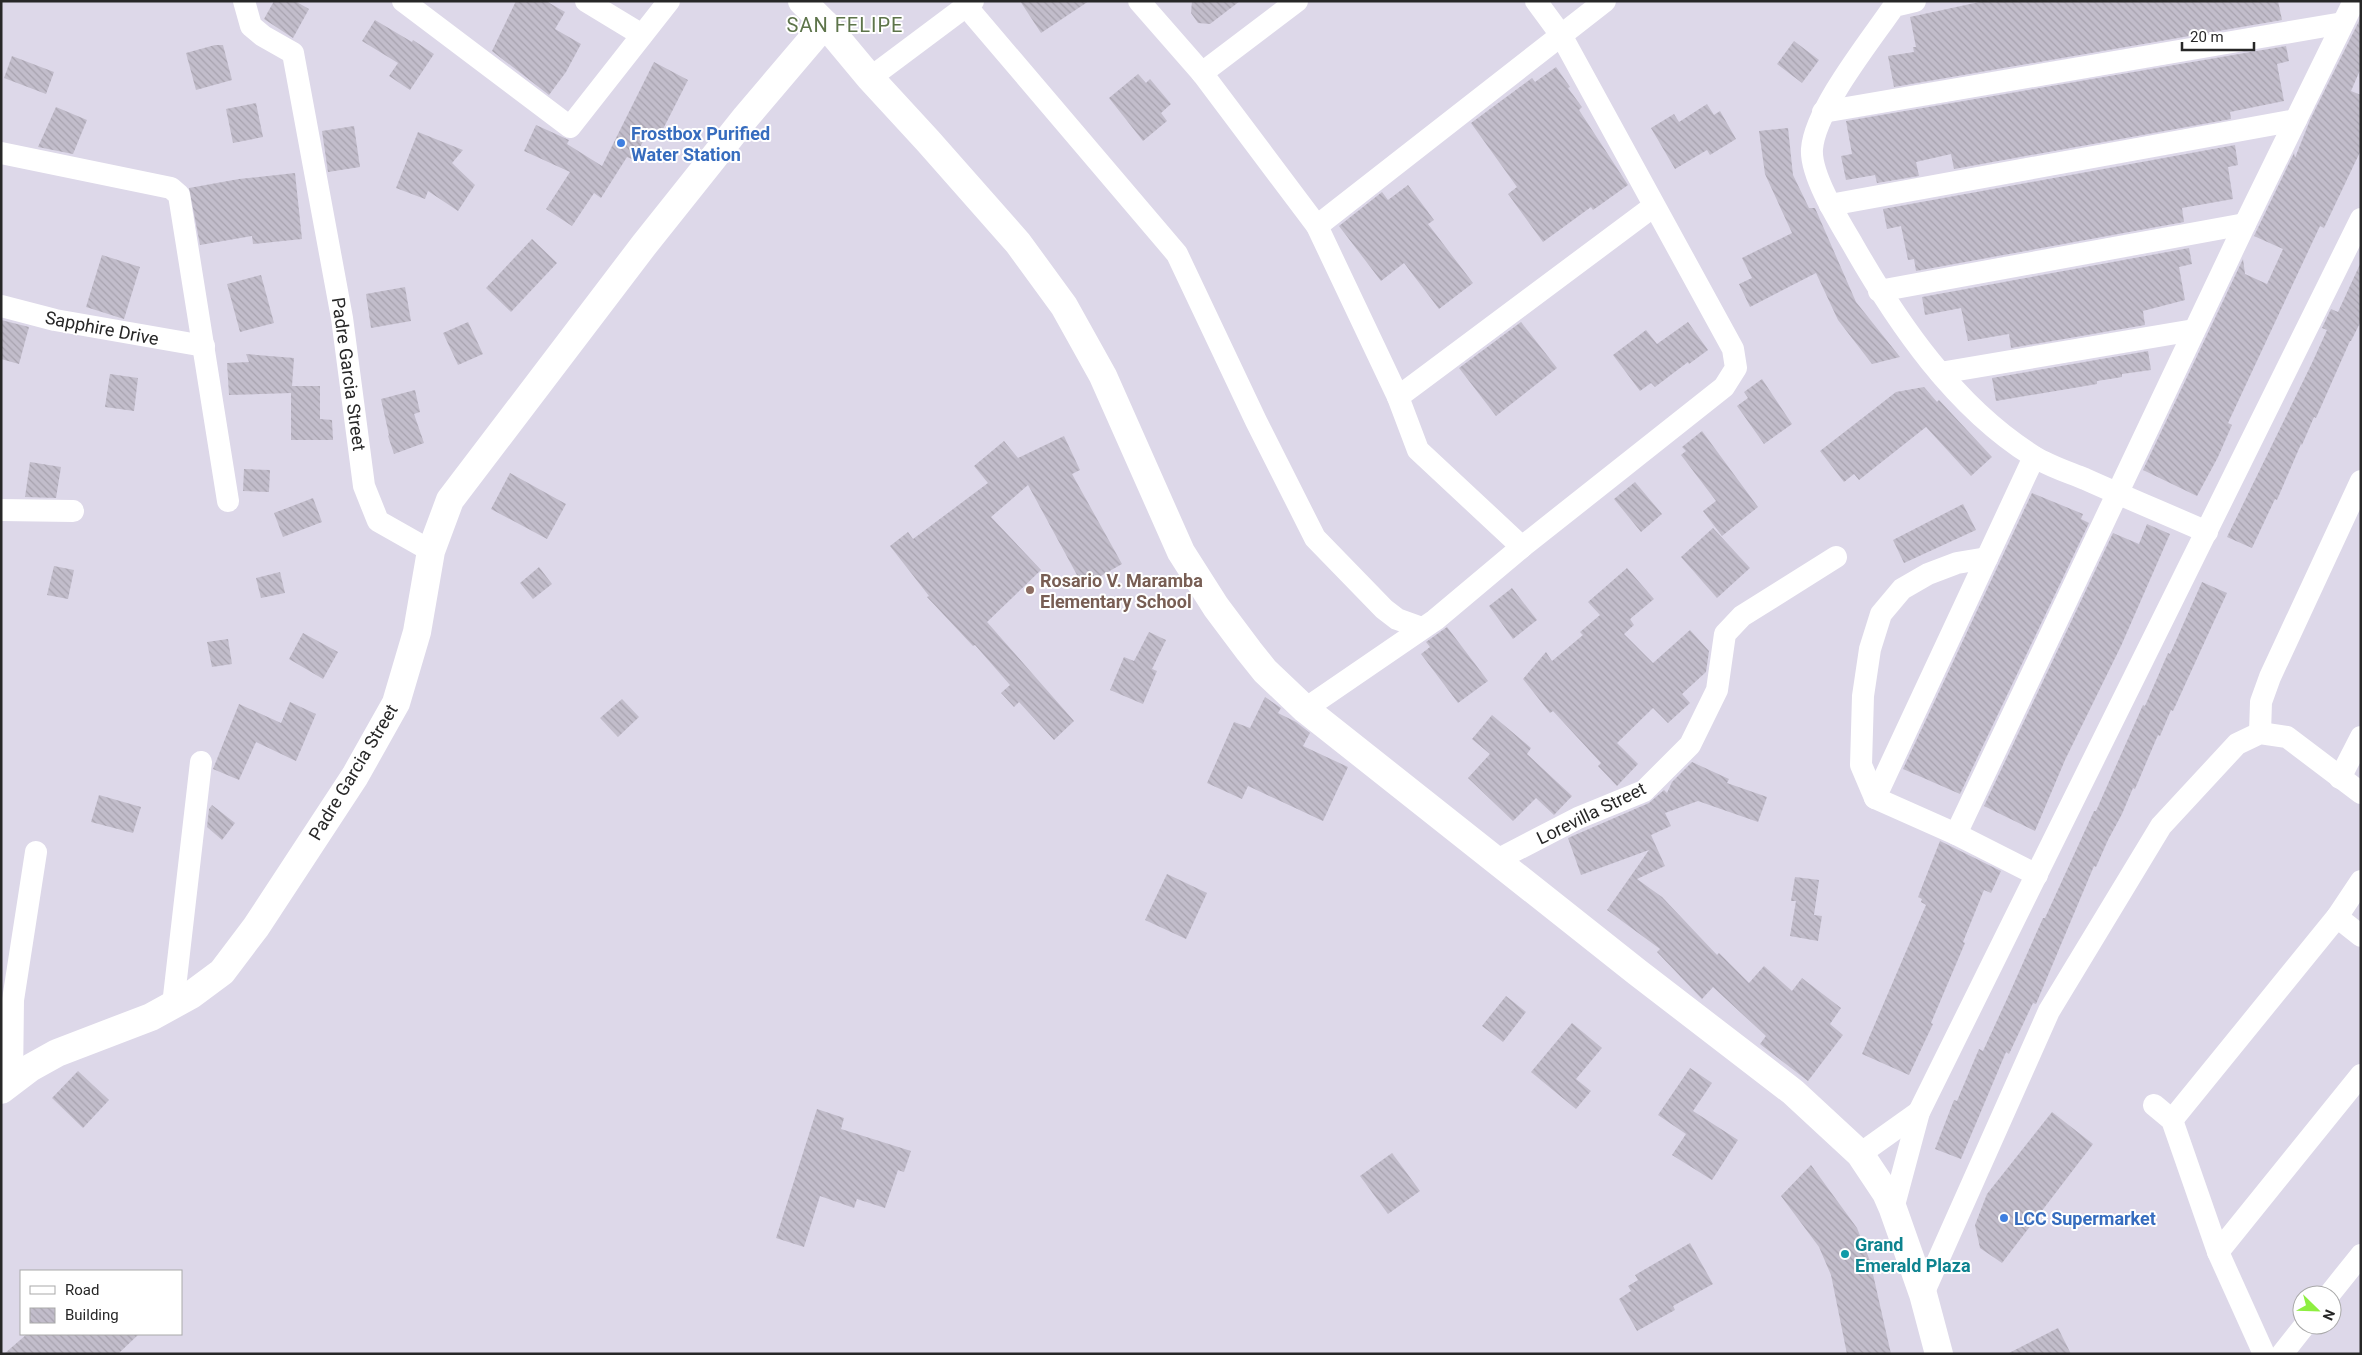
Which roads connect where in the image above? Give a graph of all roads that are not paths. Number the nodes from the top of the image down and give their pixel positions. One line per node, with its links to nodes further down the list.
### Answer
1 (244, 1): 41 (street, Padre Garcia Street)
2 (403, 1): 15 (street)
3 (586, 1): 15 (street)
4 (669, 1): 15 (street)
5 (802, 1): 14 (main road)
6 (1139, 1): 17 (street)
7 (1297, 1): 17 (street)
8 (1536, 1): 16 (street)
9 (1605, 1): 16 (street)
10 (2354, 1): 13 (street)
11 (1901, 3): 19 (street)
12 (970, 4): 18 (street); 44 (street)
13 (2344, 23): 19 (street); 20 (street)
14 (825, 24): 18 (main road); 41 (main road)
15 (642, 35)
16 (1560, 35): 23 (street); 26 (street)
17 (1202, 73): 26 (street)
18 (870, 78): 45 (main road)
19 (1823, 112): 22 (street)
20 (2296, 120): 22 (street); 25 (street)
21 (1, 153): 30 (street)
22 (1830, 205): 27 (street)
23 (1654, 206): 32 (street); 40 (street)
24 (2361, 219): 39 (street)
25 (2245, 224): 27 (street); 29 (street)
26 (1318, 226): 32 (street)
27 (1879, 291): 31 (street)
28 (1, 306): 30 (street, Sapphire Drive)
29 (2194, 330): 31 (street); 35 (street)
30 (204, 346): 36 (street)
31 (1940, 373): 33 (street)
32 (1398, 397): 40 (street)
33 (2034, 457): 35 (street); 43 (street)
34 (2361, 481): 46 (street)
35 (2118, 494): 39 (street); 52 (street)
36 (228, 501)
37 (1, 510): 38 (street)
38 (73, 511)
39 (2206, 532): 55 (street)
40 (1522, 547): 44 (street)
41 (432, 550): 59 (main road, Padre Garcia Street)
42 (1836, 556): 54 (street, Lorevilla Street)
43 (1987, 558): 51 (street); 51 (street)
44 (1422, 628): 45 (street)
45 (1305, 709): 54 (main road)
46 (2260, 733): 49 (street); 70 (street)
47 (2361, 737): 49 (street)
48 (200, 762): 59 (street)
49 (2340, 778): 50 (street)
50 (2361, 793)
51 (1874, 798): 52 (street)
52 (1956, 834): 55 (street)
53 (36, 852): 61 (street)
54 (1496, 860): 65 (main road)
55 (2037, 875): 63 (street)
56 (2361, 881): 57 (street)
57 (2337, 917): 58 (street); 64 (street)
58 (2361, 936)
59 (173, 1005): 61 (main road, Padre Garcia Street)
60 (2361, 1075): 67 (street)
61 (6, 1085)
62 (2154, 1105): 64 (street)
63 (1919, 1112): 65 (street); 66 (street)
64 (2172, 1120): 67 (street)
65 (1860, 1154): 66 (main road)
66 (1893, 1209): 70 (main road)
67 (2218, 1252): 73 (street)
68 (2361, 1255): 69 (street)
69 (2337, 1285)
70 (1923, 1294): 72 (main road)
71 (2297, 1335): 74 (street)
72 (1939, 1354)
73 (2264, 1354)
74 (2282, 1354)

